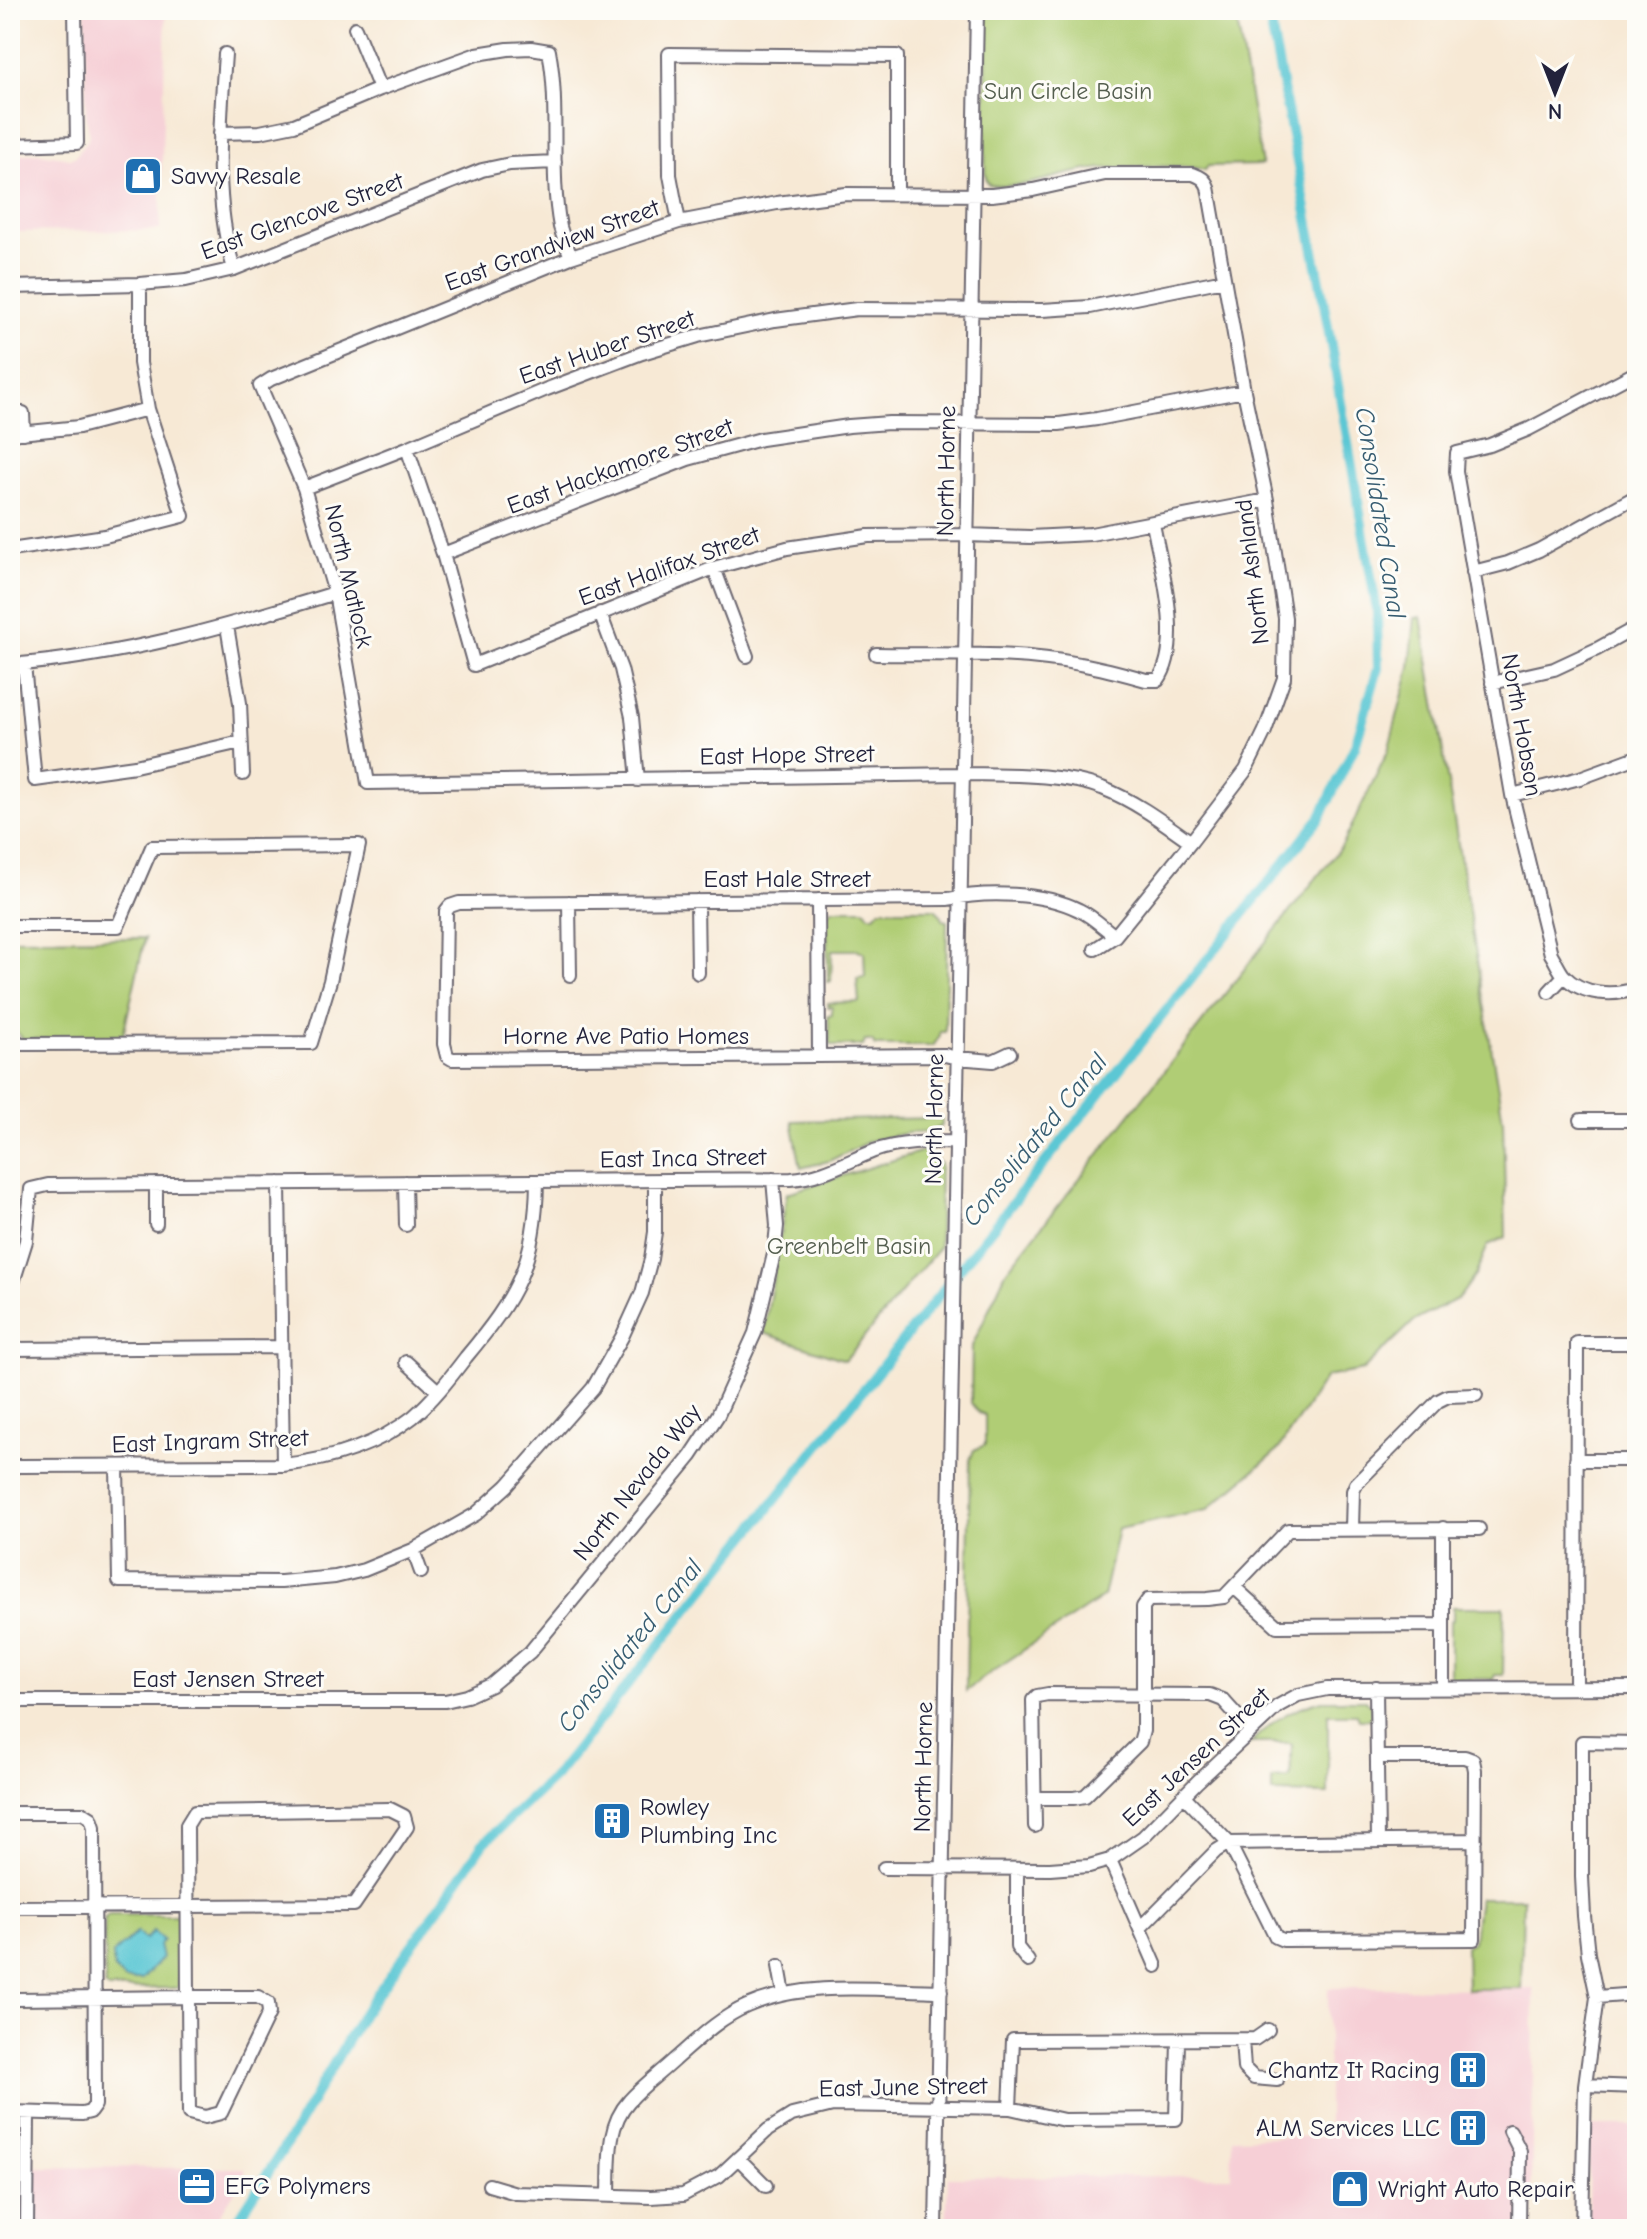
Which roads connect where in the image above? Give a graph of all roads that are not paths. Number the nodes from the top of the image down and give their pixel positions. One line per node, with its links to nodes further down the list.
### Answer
1 (75, 10): 7 (street)
2 (977, 10): 11 (street, North Horne)
3 (355, 28): 5 (street)
4 (225, 54): 6 (street)
5 (380, 89): 6 (street); 8 (street)
6 (220, 133): 14 (street)
7 (10, 145)
8 (555, 162): 13 (street); 14 (street, East Glencove Street)
9 (1205, 180): 11 (street, East Grandview Street); 15 (street, North Ashland)
10 (897, 194): 11 (street, East Grandview Street); 12 (street, East Grandview Street); 12 (street)
11 (974, 195): 18 (street, North Horne)
12 (679, 222): 13 (street, East Grandview Street)
13 (571, 257): 20 (street, East Grandview Street)
14 (234, 269): 16 (street, East Glencove Street)
15 (1224, 280): 18 (street, East Huber Street); 21 (street, North Ashland)
16 (140, 284): 17 (street, East Glencove Street); 22 (street)
17 (10, 287)
18 (971, 308): 24 (street, North Horne); 27 (street, East Huber Street)
19 (1637, 372): 36 (street, North Hobson)
20 (260, 386): 28 (street, North Matlock)
21 (1244, 391): 24 (street, East Hackamore Street); 30 (street, North Ashland)
22 (148, 409): 25 (street); 33 (street)
23 (23, 413): 25 (street)
24 (969, 423): 32 (street, North Horne); 34 (street, East Hackamore Street)
25 (24, 433): 26 (street)
26 (10, 434)
27 (407, 448): 28 (street, East Huber Street); 34 (street)
28 (304, 488): 37 (street, North Matlock)
29 (1637, 496): 36 (street)
30 (1267, 500): 31 (street, East Halifax Street); 54 (street, North Ashland)
31 (1153, 524): 32 (street, East Halifax Street); 42 (street)
32 (967, 535): 35 (street, East Halifax Street); 42 (street, North Horne)
33 (10, 550)
34 (443, 554): 38 (street, East Halifax Street)
35 (714, 568): 38 (street, East Halifax Street); 43 (street)
36 (1473, 572): 46 (street, North Hobson)
37 (335, 593): 39 (street); 52 (street, North Matlock)
38 (600, 613): 51 (street)
39 (227, 626): 44 (street); 47 (street)
40 (1637, 627): 46 (street)
41 (876, 654): 42 (street)
42 (963, 655): 50 (street, North Horne)
43 (747, 656)
44 (24, 664): 45 (street); 47 (street)
45 (10, 665)
46 (1492, 683): 53 (street, North Hobson)
47 (241, 742): 49 (street)
48 (1637, 757): 53 (street)
49 (243, 774)
50 (961, 774): 51 (street, East Hope Street); 54 (street, East Hope Street); 55 (street, North Horne)
51 (638, 780): 52 (street, East Hope Street)
52 (368, 783)
53 (1512, 795): 65 (street, North Hobson)
54 (1191, 842): 61 (street, North Ashland)
55 (960, 897): 56 (street, East Hale Street); 61 (street, East Hale Street); 71 (street, North Horne)
56 (818, 900): 57 (street, East Hale Street); 70 (street)
57 (697, 901): 58 (street, East Hale Street); 63 (street)
58 (569, 902): 59 (street, East Hale Street); 64 (street)
59 (450, 906): 70 (street, Horne Ave Patio Homes)
60 (10, 926): 68 (street)
61 (1115, 936): 62 (street, North Ashland)
62 (1095, 949)
63 (698, 973)
64 (570, 975)
65 (1564, 976): 66 (street); 67 (street)
66 (1637, 988)
67 (1549, 992)
68 (10, 1037)
69 (1010, 1053): 71 (street, Horne Ave Patio Homes)
70 (819, 1056): 71 (street, Horne Ave Patio Homes)
71 (957, 1058): 74 (street, North Horne)
72 (1581, 1120): 73 (street)
73 (1637, 1120)
74 (955, 1142): 75 (street, East Inca Street); 121 (street, North Horne)
75 (773, 1179): 77 (street, East Inca Street); 108 (street, North Nevada Way)
76 (537, 1181): 77 (street, East Inca Street); 78 (street, East Inca Street); 88 (street, East Ingram Street)
77 (655, 1181): 98 (street)
78 (405, 1182): 79 (street, East Inca Street); 82 (street)
79 (279, 1183): 80 (street, East Inca Street); 85 (street)
80 (156, 1184): 81 (street); 83 (street, East Inca Street)
81 (156, 1224)
82 (406, 1225)
83 (10, 1292)
84 (1637, 1343): 90 (street)
85 (281, 1347): 86 (street); 92 (street)
86 (10, 1349)
87 (406, 1362): 88 (street)
88 (438, 1391): 92 (street, East Ingram Street)
89 (1476, 1395): 96 (street)
90 (1576, 1460): 91 (street); 104 (street)
91 (1637, 1460)
92 (283, 1465): 93 (street, East Ingram Street)
93 (117, 1466): 94 (street, East Ingram Street); 98 (street)
94 (10, 1468)
95 (1443, 1528): 96 (street); 97 (street); 101 (street)
96 (1352, 1529): 100 (street)
97 (1479, 1529)
98 (413, 1550): 99 (street)
99 (421, 1572)
100 (1234, 1587): 101 (street); 106 (street)
101 (1443, 1625): 103 (street)
102 (1376, 1688): 103 (street, East Jensen Street); 109 (street, East Jensen Street); 111 (street)
103 (1443, 1688): 104 (street, East Jensen Street)
104 (1576, 1688): 105 (street, East Jensen Street)
105 (1637, 1688)
106 (1143, 1694): 109 (street); 113 (street); 113 (street)
107 (10, 1701): 108 (street, East Jensen Street)
108 (445, 1701)
109 (1251, 1731): 112 (street, East Jensen Street)
110 (1637, 1743): 134 (street)
111 (1378, 1757): 116 (street); 117 (street)
112 (1184, 1796): 118 (street); 119 (street, East Jensen Street)
113 (1034, 1798): 115 (street)
114 (10, 1813): 124 (street)
115 (1035, 1826)
116 (1475, 1840): 117 (street); 118 (street)
117 (1378, 1841): 118 (street)
118 (1229, 1843): 126 (street)
119 (1110, 1860): 122 (street, East Jensen Street); 126 (street)
120 (884, 1868): 121 (street, East Jensen Street)
121 (944, 1868): 122 (street, East Jensen Street); 130 (street, North Horne)
122 (1017, 1870): 127 (street)
123 (10, 1907): 124 (street)
124 (93, 1907): 125 (street); 135 (street)
125 (187, 1907): 125 (street); 133 (street)
126 (1141, 1927): 129 (street)
127 (1028, 1961)
128 (779, 1966): 131 (street)
129 (1156, 1966)
130 (941, 1991): 131 (street); 143 (street, North Horne)
131 (784, 1994): 151 (street)
132 (1637, 1994): 134 (street)
133 (188, 1997): 133 (street); 135 (street)
134 (1597, 1997): 141 (street)
135 (95, 1998): 136 (street); 146 (street)
136 (10, 2001)
137 (1268, 2030): 138 (street)
138 (1242, 2040): 139 (street); 140 (street)
139 (1178, 2041): 144 (street); 144 (street, East June Street)
140 (1277, 2080)
141 (1585, 2085): 142 (street); 155 (street)
142 (1637, 2087)
143 (939, 2107): 144 (street, East June Street); 148 (street, East June Street); 153 (street, North Horne)
144 (1010, 2108)
145 (10, 2112): 146 (street)
146 (28, 2113): 152 (street)
147 (1510, 2131): 154 (street)
148 (738, 2158): 150 (street); 151 (street, East June Street)
149 (489, 2185): 151 (street, East June Street)
150 (766, 2186)
151 (609, 2194)
152 (27, 2229)
153 (936, 2229)
154 (1519, 2229)
155 (1582, 2229)

